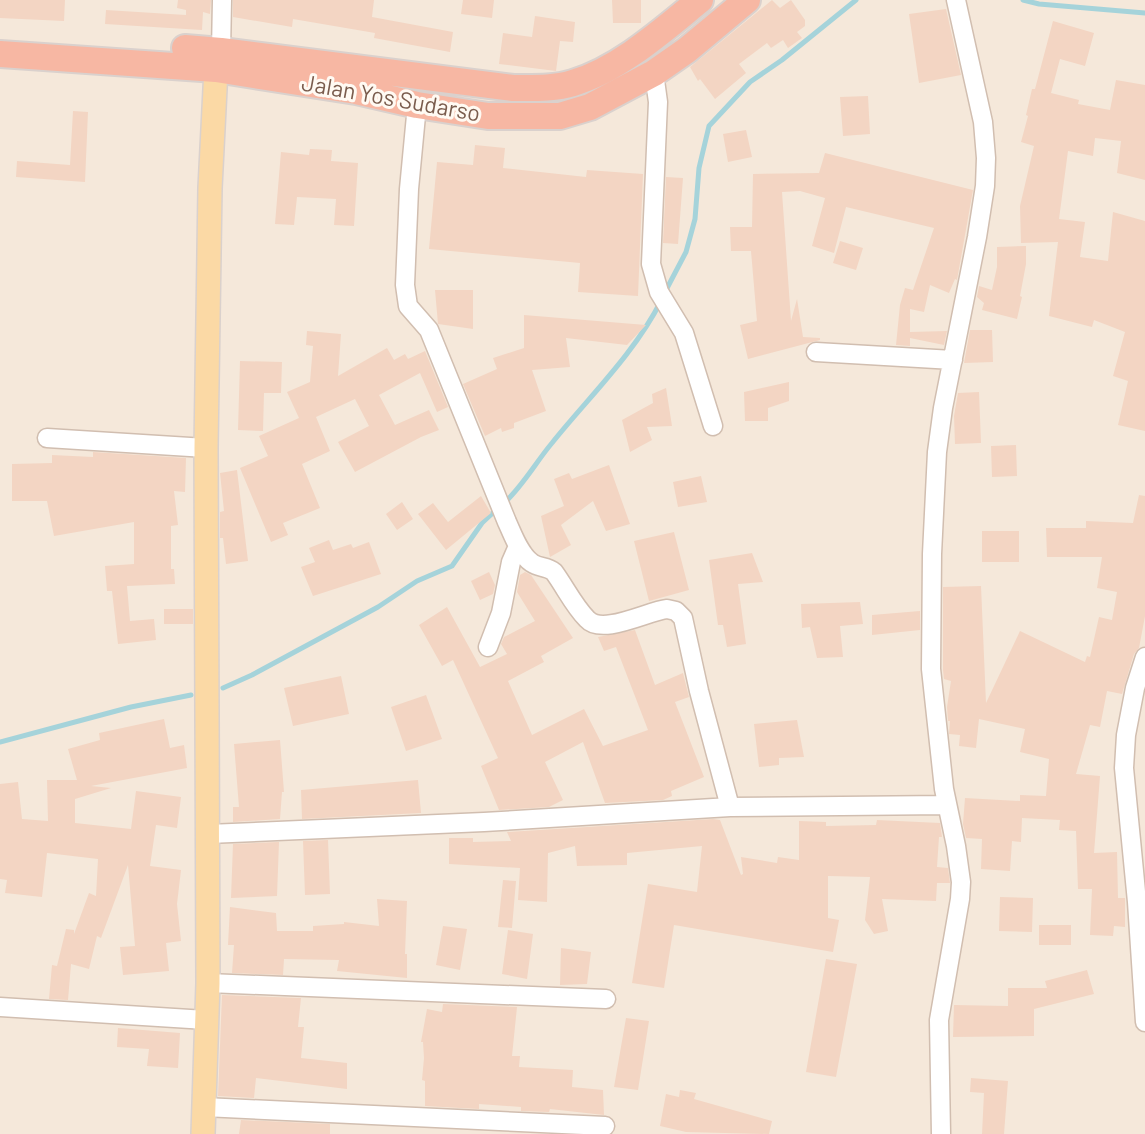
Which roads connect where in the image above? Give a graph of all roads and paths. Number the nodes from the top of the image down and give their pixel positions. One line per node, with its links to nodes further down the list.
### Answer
1 (222, 0): 7 (street)
2 (701, 0): 9 (highway, Jalan Yos Sudarso)
3 (747, 0): 8 (highway, Jalan Yos Sudarso)
4 (956, 0): 12 (street)
5 (0, 36): 7 (highway, Jalan Yos Sudarso)
6 (0, 54): 7 (highway, Jalan Yos Sudarso)
7 (218, 60): 9 (highway, Jalan Yos Sudarso); 15 (main road)
8 (654, 73): 10 (highway, Jalan Yos Sudarso); 13 (street)
9 (358, 80): 10 (highway, Jalan Yos Sudarso)
10 (417, 105): 16 (street)
11 (817, 352): 12 (street)
12 (953, 360): 19 (street)
13 (713, 426)
14 (47, 438): 15 (street)
15 (206, 448): 21 (main road)
16 (518, 546): 17 (street); 20 (street)
17 (488, 647)
18 (1145, 657): 26 (street)
19 (947, 804): 20 (street); 30 (street)
20 (730, 807): 21 (street)
21 (208, 834): 22 (main road)
22 (208, 983): 23 (street); 25 (main road)
23 (606, 999)
24 (0, 1007): 25 (street)
25 (206, 1020): 27 (main road)
26 (1145, 1022)
27 (204, 1107): 28 (street); 29 (main road)
28 (605, 1126)
29 (203, 1134)
30 (941, 1134)

